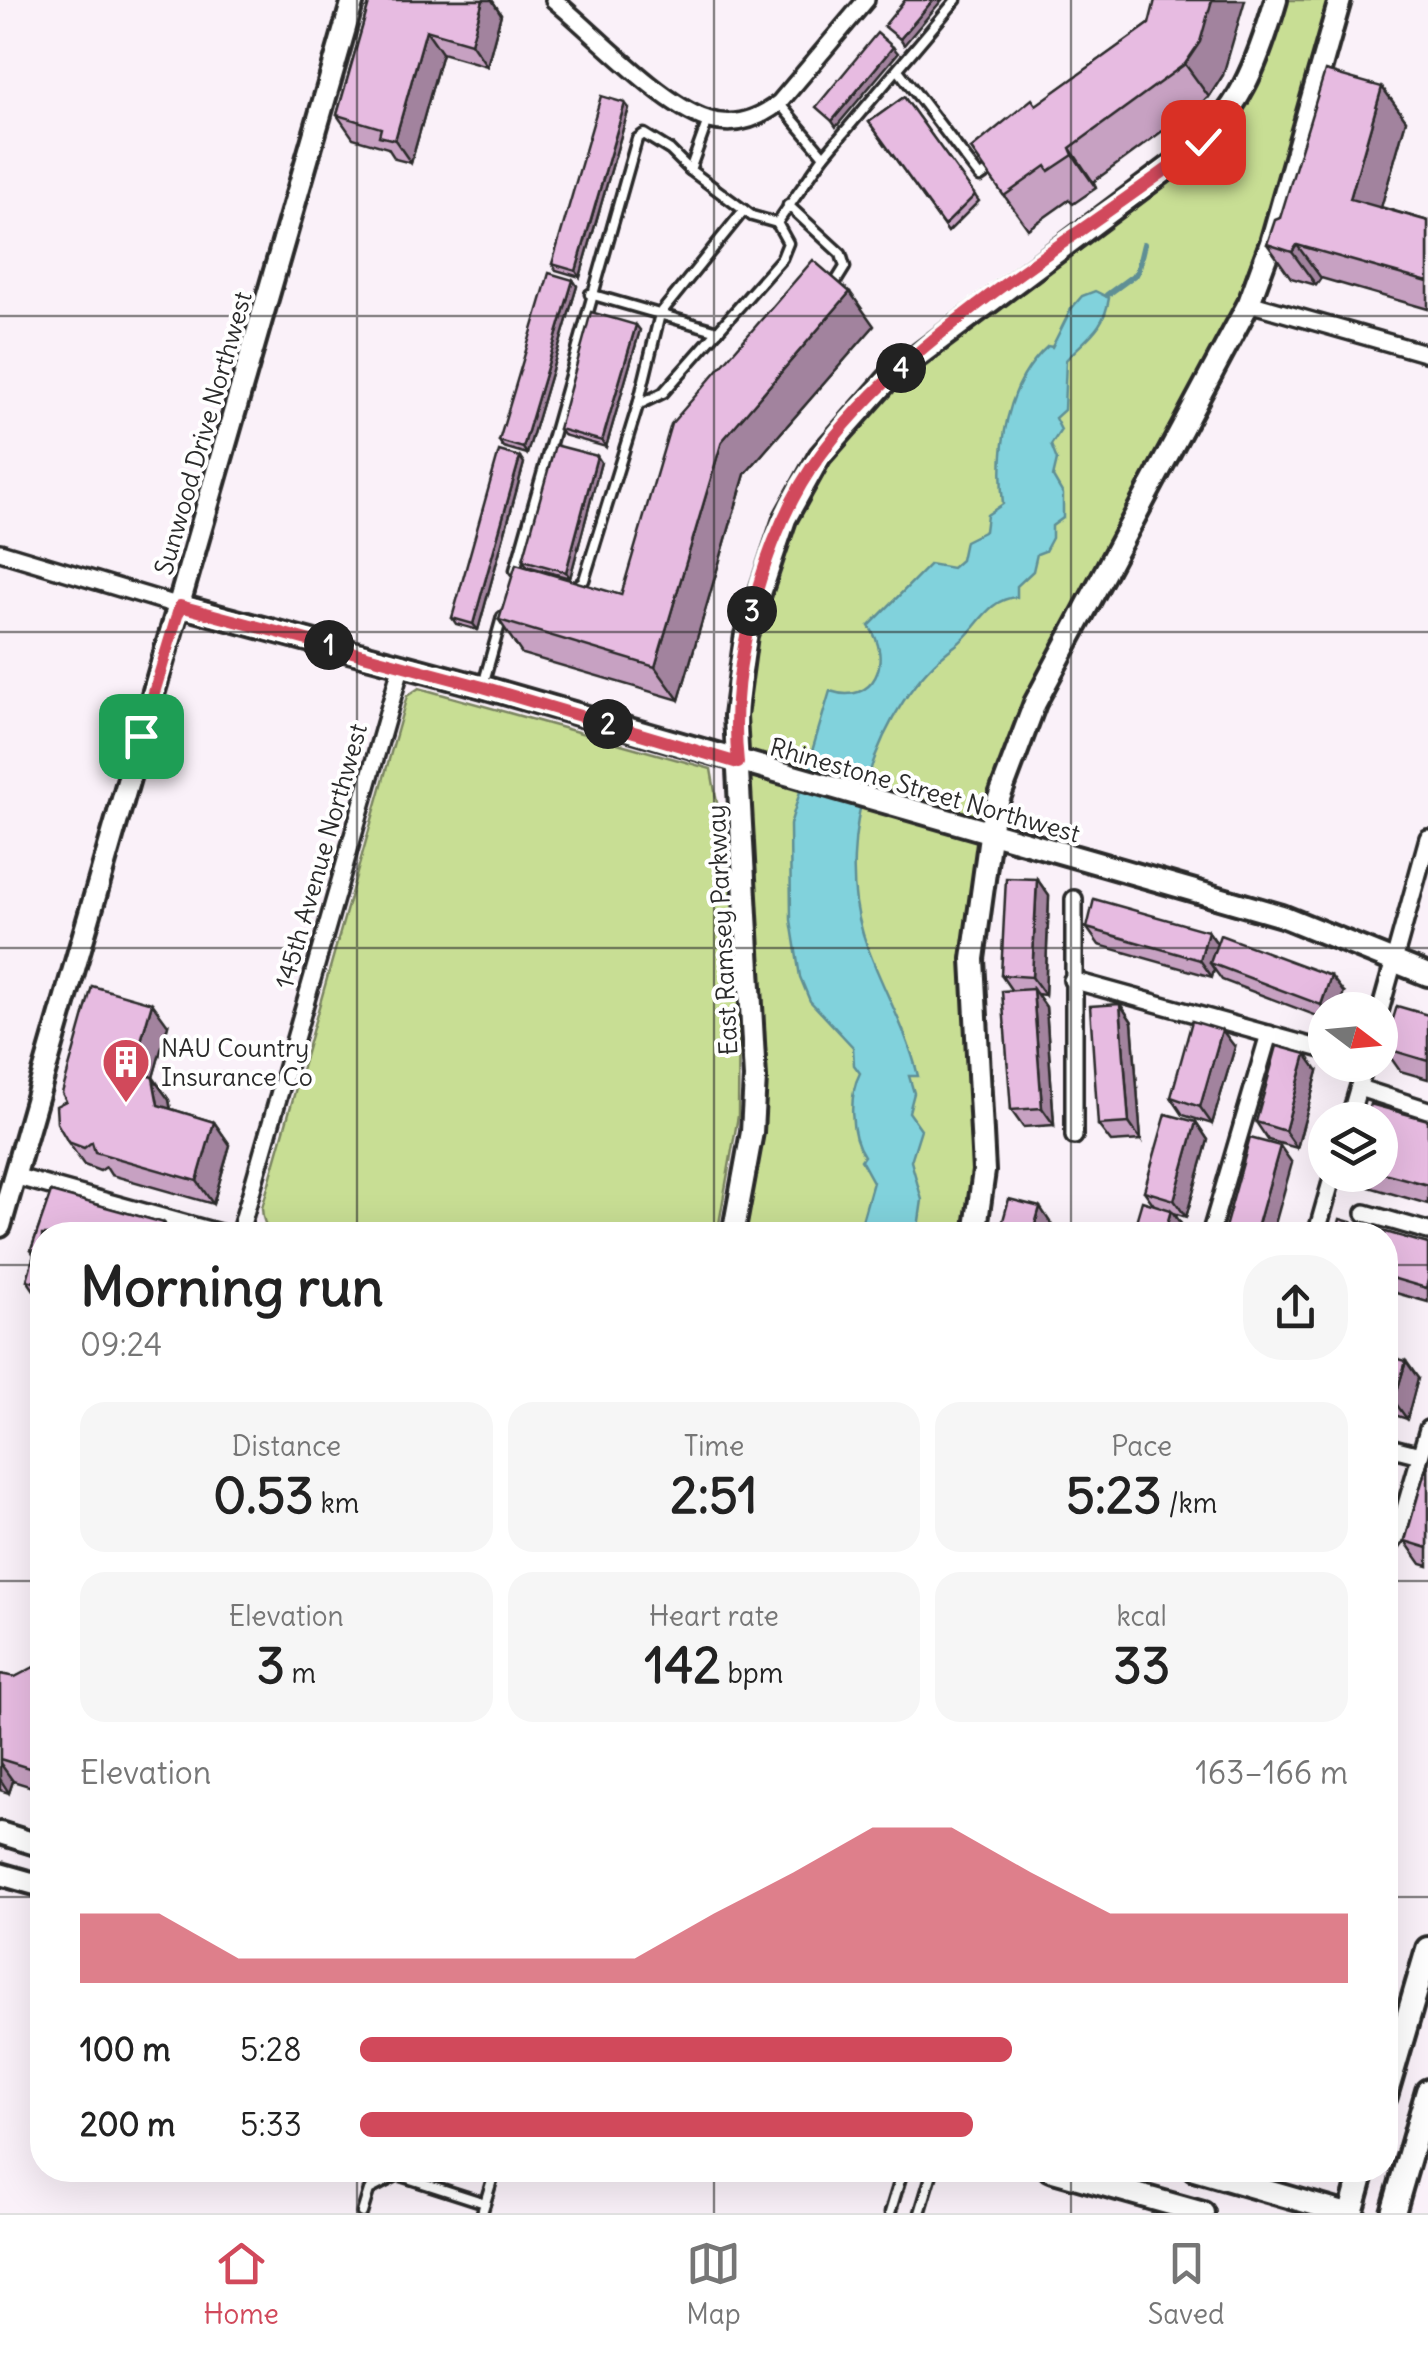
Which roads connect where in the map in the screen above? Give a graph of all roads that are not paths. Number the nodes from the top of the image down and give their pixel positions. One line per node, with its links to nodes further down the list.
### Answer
1 (353, 0): 28 (street, Sunwood Drive Northwest)
2 (554, 0): 9 (street)
3 (866, 0): 8 (street)
4 (956, 0): 7 (lane)
5 (1276, 0): 32 (street, East Ramsey Parkway)
6 (1340, 0): 18 (street)
7 (899, 70): 10 (lane); 11 (lane)
8 (780, 103): 9 (street); 10 (lane)
9 (708, 120): 12 (lane)
10 (824, 156): 13 (lane)
11 (996, 166)
12 (690, 170): 14 (lane); 16 (lane)
13 (788, 205): 15 (lane); 17 (lane)
14 (744, 210): 15 (lane); 19 (lane)
15 (777, 222): 20 (lane)
16 (590, 294): 19 (lane); 24 (lane)
17 (822, 299)
18 (1249, 303): 21 (street); 33 (street)
19 (660, 314): 20 (lane); 22 (lane)
20 (718, 330): 22 (lane)
21 (1428, 354)
22 (638, 406): 26 (lane)
23 (0, 552): 28 (street, Rhinestone Street Northwest)
24 (530, 578)
25 (562, 588): 26 (lane)
26 (575, 588): 27 (lane)
27 (594, 594)
28 (180, 606): 30 (street, Rhinestone Street Northwest); 47 (street, Sunwood Drive Northwest)
29 (504, 609): 31 (lane)
30 (402, 664): 31 (street, Rhinestone Street Northwest); 51 (street, 145th Avenue Northwest)
31 (483, 687): 32 (street, Rhinestone Street Northwest)
32 (738, 763): 33 (street, Rhinestone Street Northwest); 52 (street, East Ramsey Parkway)
33 (987, 834): 36 (street, Rhinestone Street Northwest); 53 (street)
34 (1428, 838): 36 (street)
35 (1074, 899): 38 (street)
36 (1393, 961): 37 (street, Rhinestone Street Northwest); 39 (street)
37 (1428, 975)
38 (1072, 980): 40 (street); 46 (street)
39 (1385, 992)
40 (1268, 1034): 41 (street); 54 (street)
41 (1308, 1045)
42 (1360, 1082): 43 (street)
43 (1358, 1088): 44 (street); 45 (street)
44 (1354, 1102)
45 (1428, 1110)
46 (1074, 1136)
47 (14, 1176): 50 (street); 58 (street, Sunwood Drive Northwest)
48 (1328, 1192): 55 (street)
49 (1365, 1213): 56 (street)
50 (179, 1222)
51 (243, 1222)
52 (736, 1222)
53 (977, 1222)
54 (1214, 1222)
55 (1320, 1222)
56 (1395, 1222)
57 (1398, 1223): 59 (street)
58 (0, 1226)
59 (1428, 1232)
60 (1428, 1429): 62 (street)
61 (1398, 1449): 62 (street)
62 (1420, 1455): 63 (street)
63 (1398, 1532)
64 (0, 1834): 65 (street)
65 (30, 1843)
66 (0, 1874): 67 (street)
67 (30, 1883)
68 (1428, 1949): 69 (main road)
69 (1398, 2052)
70 (1428, 2091): 86 (main road)
71 (384, 2182): 80 (lane)
72 (420, 2182): 79 (lane)
73 (491, 2182): 79 (lane)
74 (899, 2182): 82 (lane)
75 (929, 2182): 83 (lane)
76 (1093, 2182): 84 (street)
77 (1237, 2182): 85 (street)
78 (1360, 2182): 85 (main road)
79 (485, 2203): 81 (lane)
80 (362, 2213)
81 (482, 2213)
82 (890, 2213)
83 (920, 2213)
84 (1203, 2213)
85 (1348, 2213)
86 (1393, 2213)

